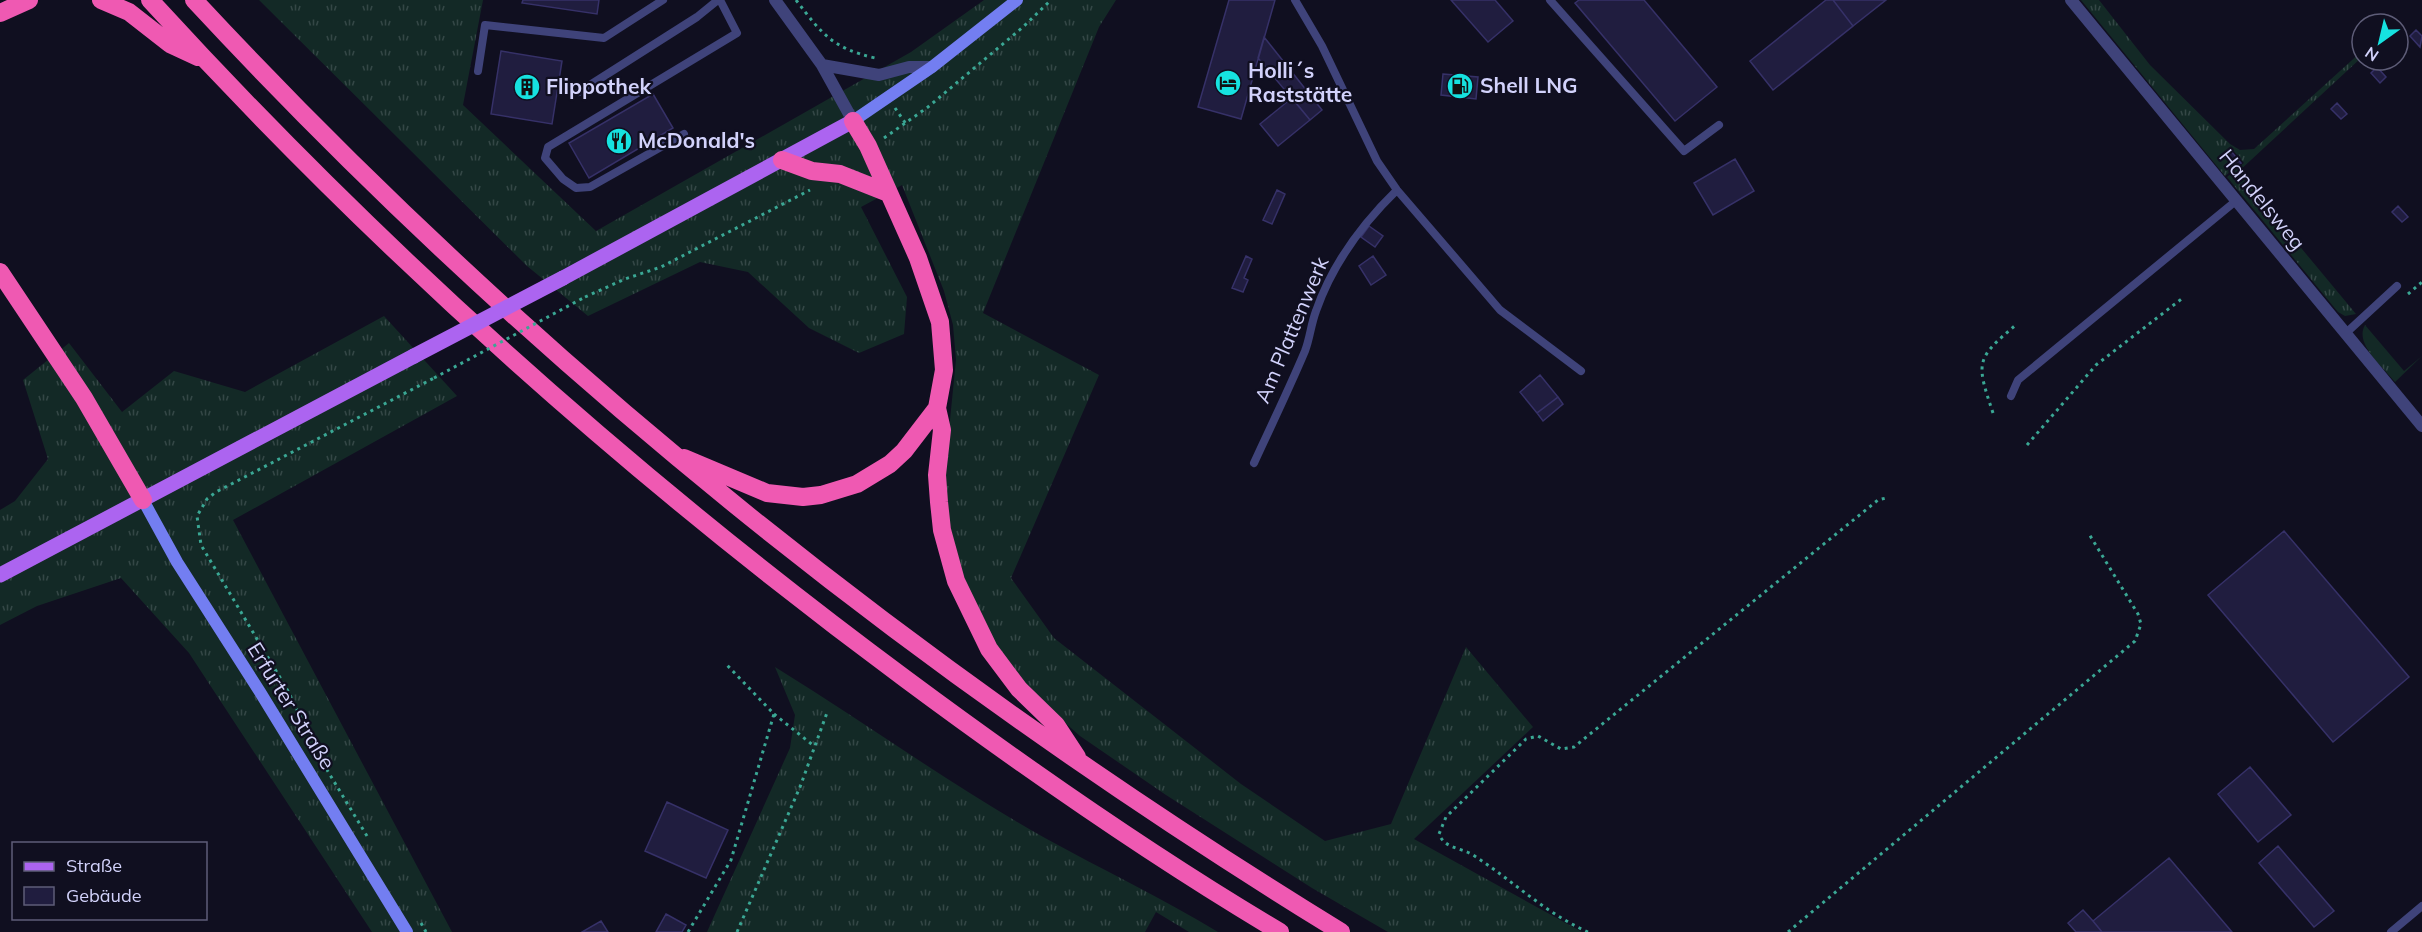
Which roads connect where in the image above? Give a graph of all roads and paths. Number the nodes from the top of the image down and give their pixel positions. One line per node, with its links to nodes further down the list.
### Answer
1 (29, 0): 12 (highway)
2 (101, 0): 13 (highway)
3 (150, 0): 13 (highway)
4 (194, 0): 39 (highway)
5 (663, 0): 16 (lane)
6 (719, 0): 17 (lane); 20 (lane)
7 (775, 0): 14 (street)
8 (1017, 0): 15 (main road)
9 (1295, 0): 22 (lane)
10 (1550, 0): 19 (lane)
11 (2071, 0): 24 (street, Handelsweg)
12 (0, 13)
13 (205, 60): 57 (highway)
14 (822, 66): 15 (street); 18 (street)
15 (932, 67): 18 (main road)
16 (478, 71)
17 (579, 92)
18 (853, 121): 21 (main road); 23 (highway)
19 (1719, 125)
20 (684, 134)
21 (782, 160): 23 (highway); 42 (main road, bridge)
22 (1397, 190): 33 (lane); 40 (lane, Am Plattenwerk)
23 (888, 193): 35 (highway)
24 (2237, 200): 32 (street, Handelsweg); 34 (lane)
25 (0, 272): 42 (highway)
26 (2422, 282): 28 (path)
27 (2397, 286): 32 (lane)
28 (2407, 296)
29 (585, 297): 50 (path, bridge)
30 (2184, 297): 38 (path)
31 (2017, 324): 36 (path)
32 (2346, 333): 37 (street, Handelsweg)
33 (1581, 371)
34 (2011, 396)
35 (937, 408): 39 (highway); 49 (highway)
36 (1993, 413)
37 (2422, 426)
38 (2027, 445)
39 (671, 453): 49 (highway)
40 (1254, 463)
41 (1886, 498): 59 (path)
42 (143, 500): 44 (main road); 53 (main road, Erfurter Straße)
43 (2089, 534): 60 (path)
44 (0, 576)
45 (725, 663): 47 (path)
46 (828, 710): 48 (path)
47 (774, 714): 48 (path); 55 (path)
48 (814, 746): 56 (path)
49 (1083, 766): 58 (highway)
50 (372, 843)
51 (2422, 906): 61 (lane)
52 (420, 922): 54 (path)
53 (407, 932)
54 (426, 932)
55 (688, 932)
56 (737, 932)
57 (1280, 932)
58 (1341, 932)
59 (1588, 932)
60 (1788, 932)
61 (2391, 932)

